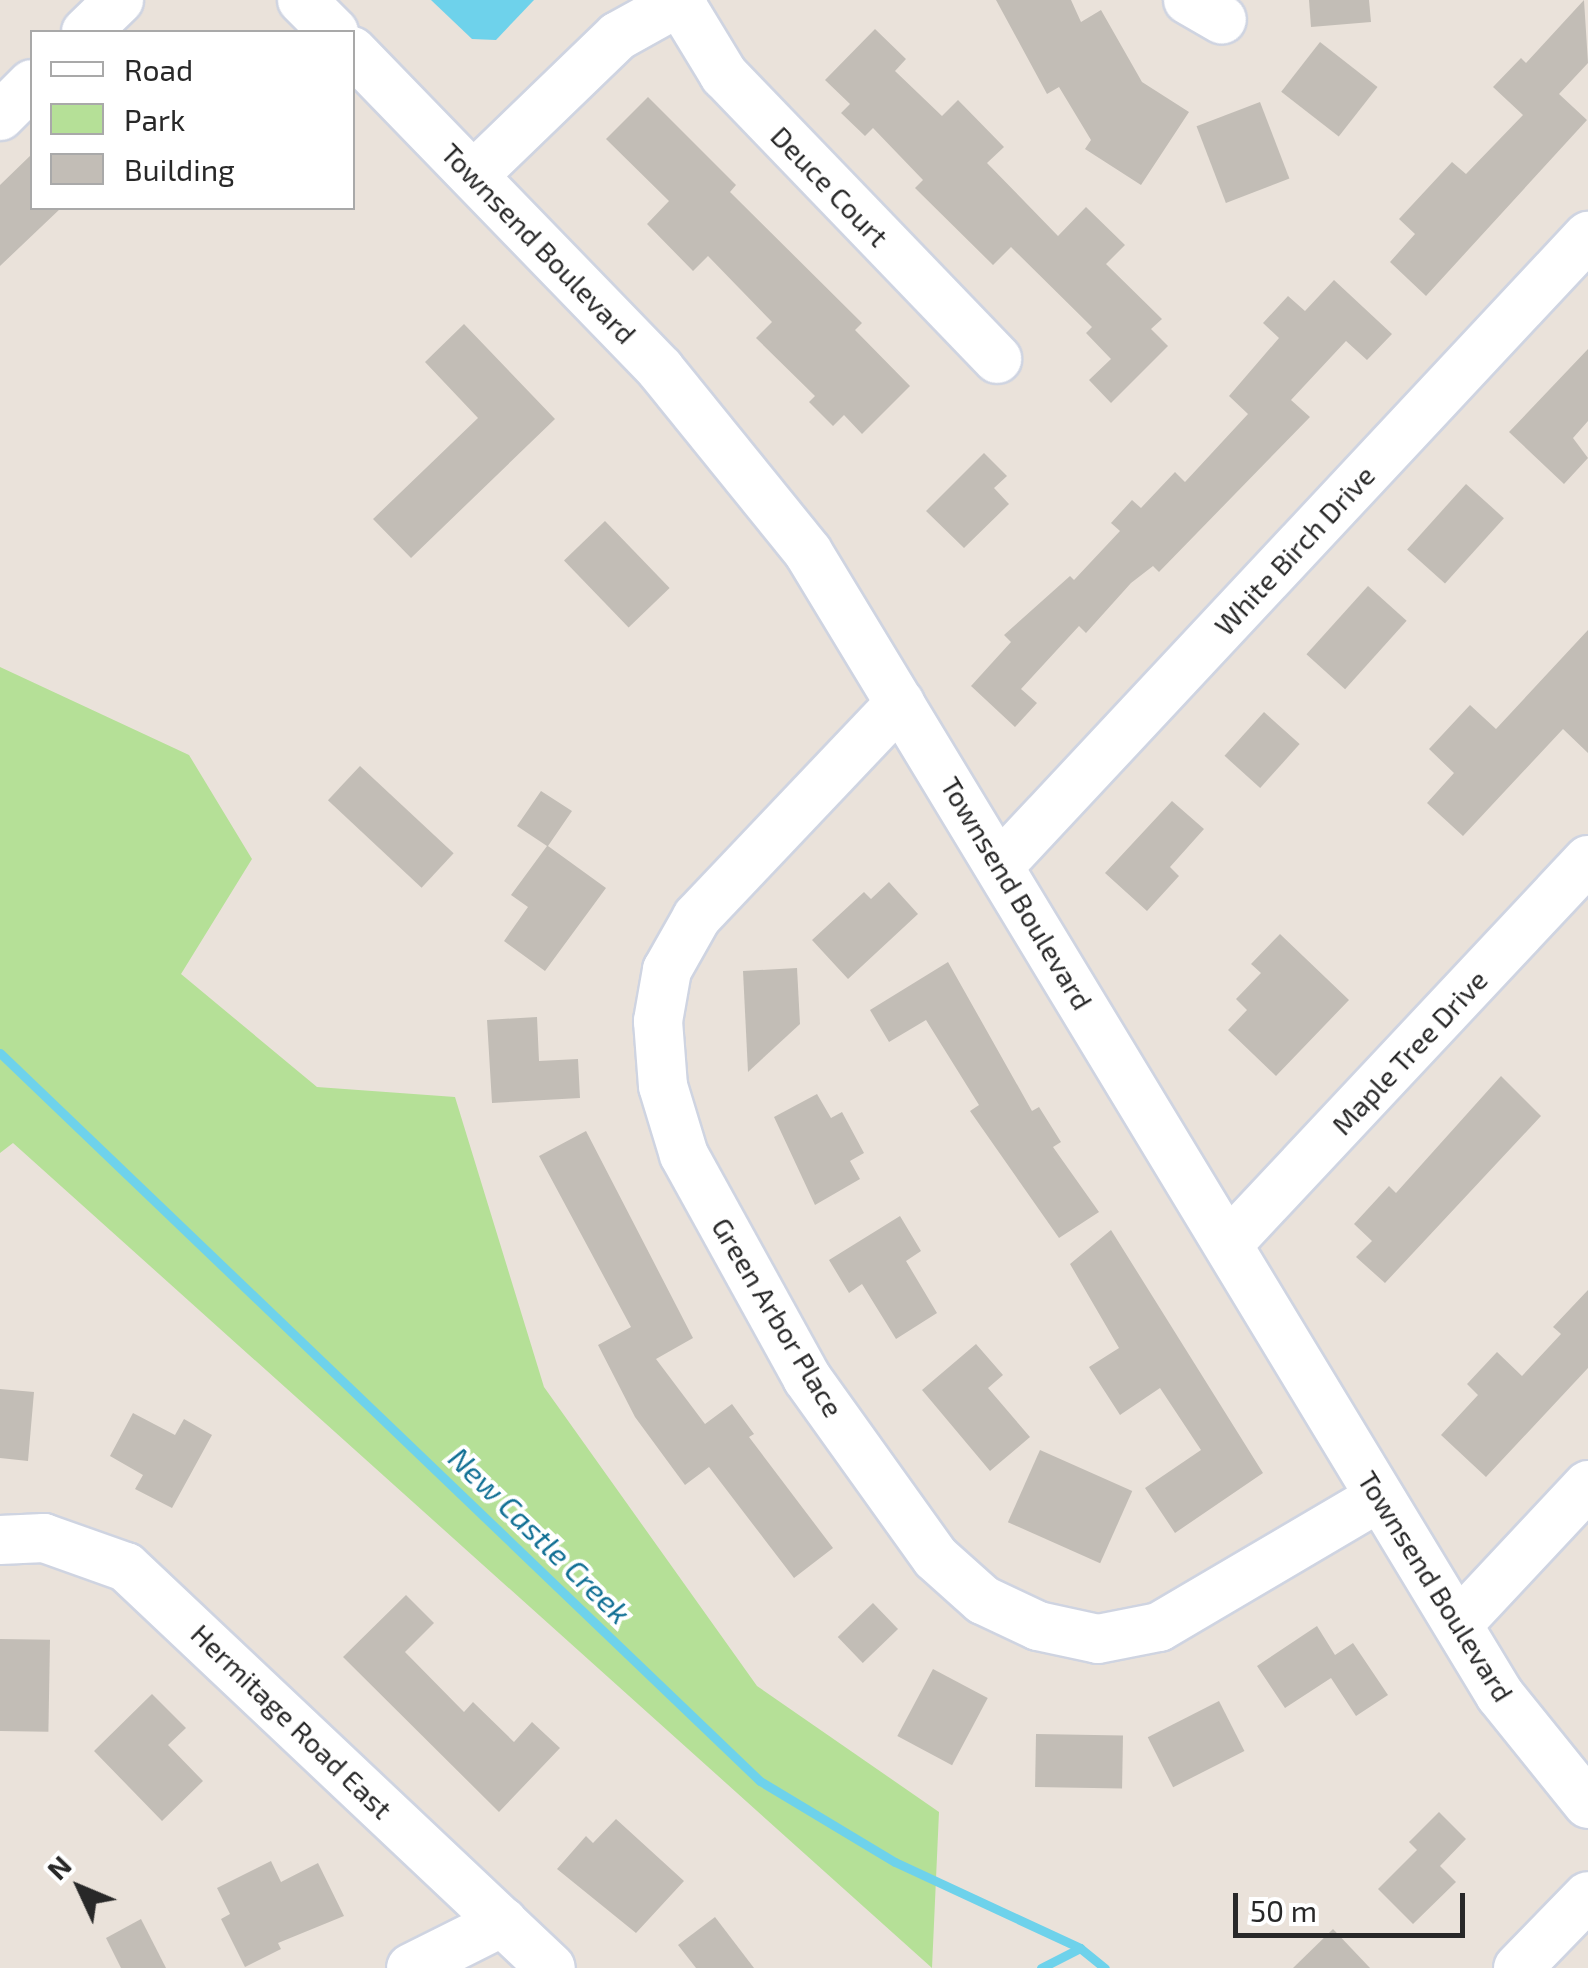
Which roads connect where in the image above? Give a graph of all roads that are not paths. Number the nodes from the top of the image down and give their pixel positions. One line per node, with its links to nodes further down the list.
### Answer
1 (119, 0): 4 (street)
2 (302, 0): 5 (street)
3 (681, 1): 9 (street); 11 (street, Deuce Court)
4 (88, 30)
5 (332, 30)
6 (355, 55): 9 (street, Townsend Boulevard)
7 (30, 86): 8 (street)
8 (0, 116)
9 (474, 175): 12 (street, Townsend Boulevard)
10 (1588, 236): 14 (street, White Birch Drive)
11 (997, 360)
12 (900, 702): 14 (street, Townsend Boulevard); 17 (street, Green Arbor Place)
13 (1588, 860): 15 (street, Maple Tree Drive)
14 (1001, 864): 15 (street, Townsend Boulevard)
15 (1229, 1243): 17 (street, Townsend Boulevard)
16 (1588, 1486): 19 (street)
17 (1380, 1496): 19 (street, Townsend Boulevard)
18 (0, 1540): 22 (street, Hermitage Road East)
19 (1459, 1623): 20 (street, Townsend Boulevard)
20 (1588, 1804)
21 (1588, 1896): 25 (street)
22 (503, 1922): 23 (street); 24 (street, Hermitage Road East)
23 (411, 1968)
24 (552, 1968)
25 (1518, 1968)

